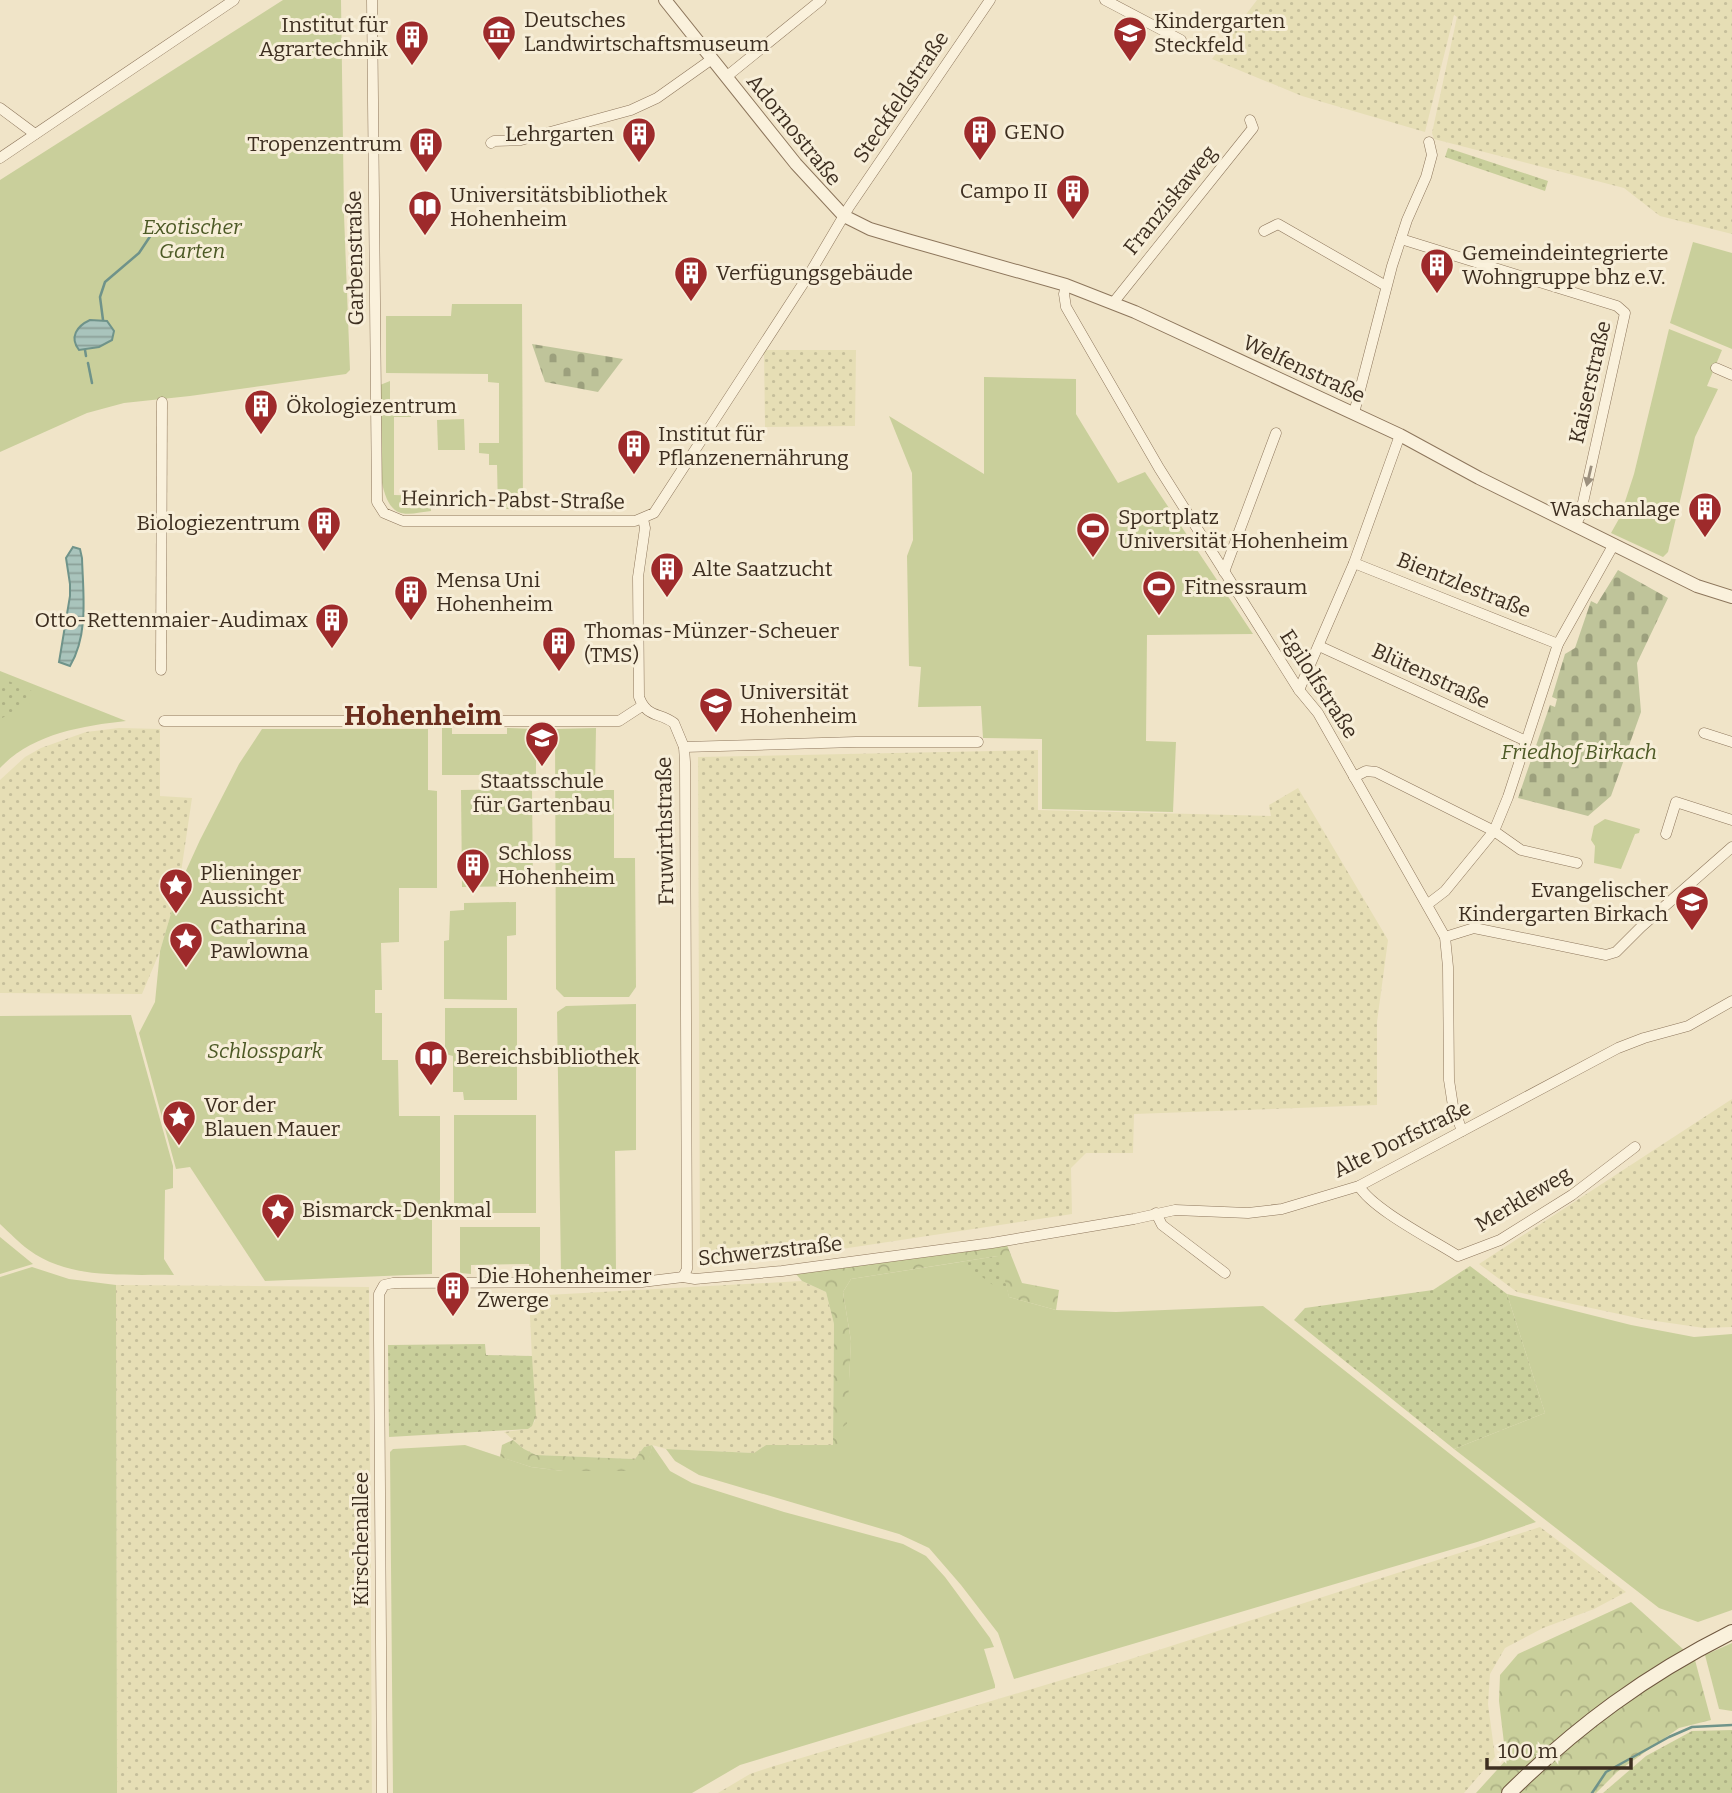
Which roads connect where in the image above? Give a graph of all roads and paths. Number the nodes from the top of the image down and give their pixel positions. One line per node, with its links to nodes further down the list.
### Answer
1 (234, 0): 12 (street)
2 (372, 0): 28 (street, Garbenstraße)
3 (665, 0): 8 (street, Adornostraße)
4 (821, 0): 9 (street)
5 (990, 0): 16 (street, Steckfeldstraße)
6 (1105, 0): 7 (street)
7 (1181, 40)
8 (712, 60): 9 (street, Adornostraße); 14 (street)
9 (726, 77): 16 (street, Adornostraße)
10 (0, 108): 12 (street)
11 (1250, 120): 21 (street, Franziskaweg)
12 (35, 134): 15 (street)
13 (1429, 142): 18 (street)
14 (491, 143)
15 (0, 158)
16 (847, 212): 19 (street, Welfenstraße); 29 (street)
17 (1264, 231): 20 (street)
18 (1401, 239): 20 (street); 30 (street, Kaiserstraße, one-way to 30)
19 (1066, 285): 21 (street, Welfenstraße); 33 (street, Egilolfstraße)
20 (1386, 286): 25 (street)
21 (1112, 303): 25 (street, Welfenstraße)
22 (1716, 368): 23 (street)
23 (1732, 375)
24 (162, 401): 37 (street)
25 (1354, 413): 27 (street, Welfenstraße)
26 (1276, 433): 33 (street)
27 (1400, 435): 30 (street, Welfenstraße); 32 (street)
28 (384, 513): 29 (street, Heinrich-Pabst-Straße)
29 (643, 519): 39 (street)
30 (1575, 526): 31 (street, Welfenstraße)
31 (1614, 544): 34 (street, Welfenstraße); 35 (street)
32 (1354, 563): 35 (street, Bientzlestraße); 36 (street)
33 (1224, 572): 38 (street, Egilolfstraße)
34 (1732, 597)
35 (1558, 644): 43 (street)
36 (1319, 646): 38 (street); 43 (street, Blütenstraße)
37 (161, 670)
38 (1299, 690): 46 (street, Egilolfstraße)
39 (642, 706): 40 (street); 45 (street, Fruwirthstraße)
40 (164, 721)
41 (1704, 733): 44 (street)
42 (978, 741): 45 (street)
43 (1526, 741): 48 (street)
44 (1732, 742)
45 (684, 747): 60 (street, Fruwirthstraße)
46 (1354, 776): 48 (street); 52 (street, Egilolfstraße)
47 (1732, 820): 49 (street)
48 (1494, 831): 51 (street); 52 (street)
49 (1666, 834)
50 (1732, 847): 53 (street)
51 (1577, 863)
52 (1428, 904): 53 (street, Egilolfstraße)
53 (1445, 937): 55 (street, Egilolfstraße)
54 (1732, 1001): 55 (street, Alte Dorfstraße)
55 (1462, 1130): 57 (street, Alte Dorfstraße)
56 (1635, 1147): 57 (street, Merkleweg)
57 (1359, 1186): 58 (street, Alte Dorfstraße)
58 (1156, 1213): 59 (street); 60 (street, Schwerzstraße)
59 (1225, 1273)
60 (683, 1277): 61 (street, Schwerzstraße)
61 (384, 1285): 63 (street, Kirschenallee)
62 (1732, 1632): 64 (main road)
63 (382, 1793)
64 (1509, 1793)

